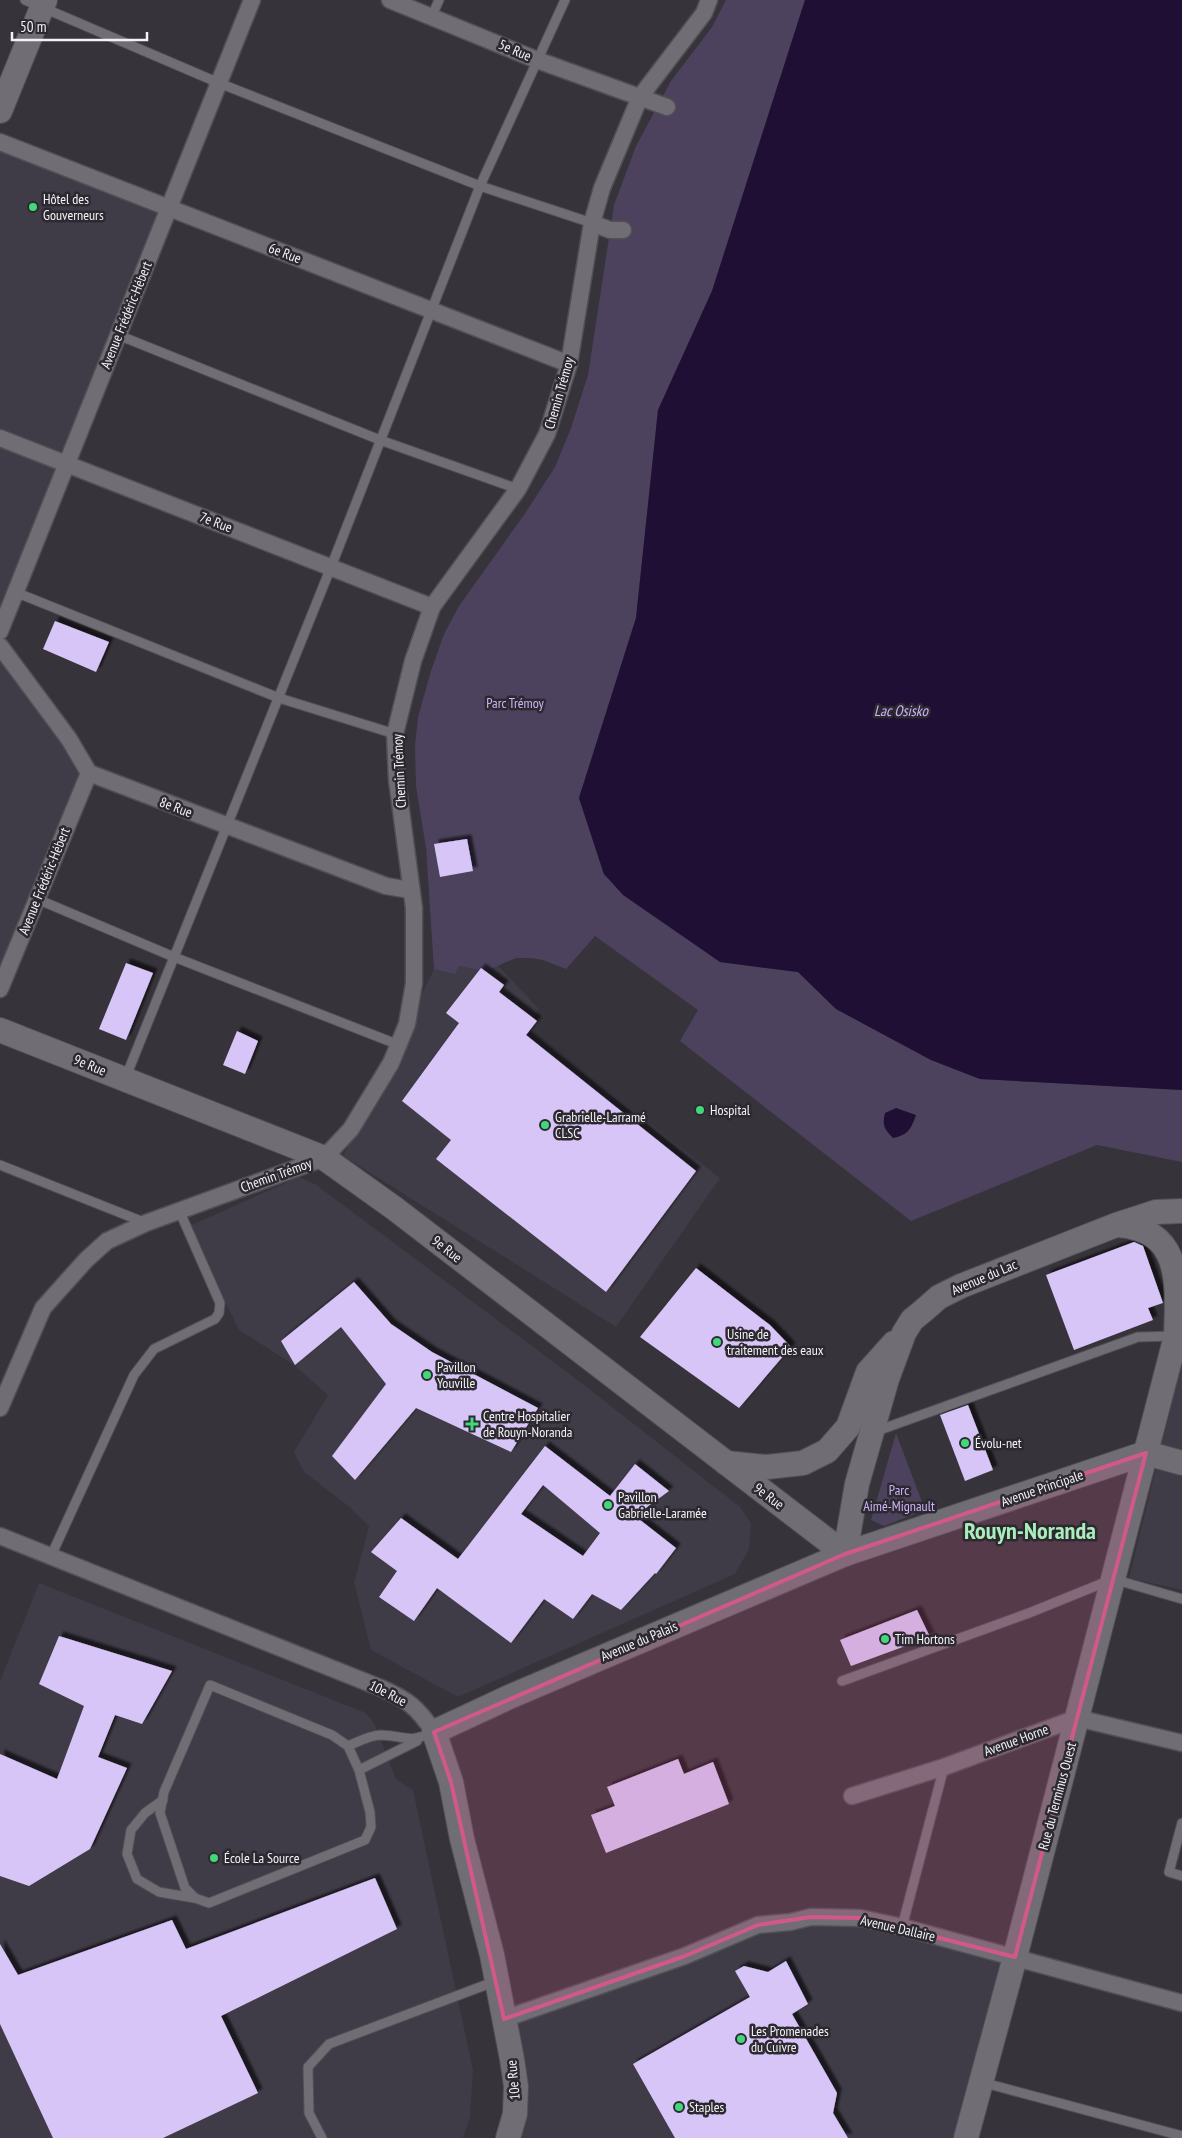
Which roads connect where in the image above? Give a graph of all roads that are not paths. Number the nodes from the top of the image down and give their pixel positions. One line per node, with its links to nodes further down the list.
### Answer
1 (252, 0): 9 (street, Avenue Frédéric-Hébert)
2 (390, 0): 7 (street, 5e Rue)
3 (439, 0): 7 (lane)
4 (565, 0): 8 (lane)
5 (709, 0): 10 (street, Chemin Trémoy)
6 (37, 2): 9 (lane); 12 (street)
7 (432, 16): 8 (street, 5e Rue)
8 (537, 60): 10 (street, 5e Rue); 14 (lane)
9 (219, 83): 14 (lane); 15 (street, Avenue Frédéric-Hébert)
10 (640, 97): 11 (street, 5e Rue); 16 (street, Chemin Trémoy)
11 (667, 107)
12 (0, 111)
13 (0, 142): 15 (street, 6e Rue)
14 (480, 186): 16 (lane); 18 (lane)
15 (169, 208): 18 (street, 6e Rue); 19 (street, Avenue Frédéric-Hébert)
16 (592, 223): 17 (street); 20 (street, Chemin Trémoy)
17 (623, 230)
18 (430, 310): 20 (street, 6e Rue); 22 (lane)
19 (118, 335): 22 (lane); 23 (street, Avenue Frédéric-Hébert)
20 (570, 364): 24 (street, Chemin Trémoy)
21 (0, 438): 23 (street, 7e Rue)
22 (380, 440): 24 (lane); 25 (lane)
23 (67, 464): 25 (street, 7e Rue); 26 (street, Avenue Frédéric-Hébert)
24 (518, 488): 27 (street, Chemin Trémoy)
25 (331, 568): 27 (street, 7e Rue); 30 (lane)
26 (15, 592): 28 (street, Avenue Frédéric-Hébert); 30 (lane)
27 (432, 607): 31 (street, Chemin Trémoy)
28 (0, 631)
29 (0, 646): 32 (street)
30 (279, 698): 31 (lane); 33 (lane)
31 (396, 734): 34 (street, Chemin Trémoy)
32 (89, 773): 33 (street, 8e Rue); 35 (street, Avenue Frédéric-Hébert)
33 (227, 826): 34 (street, 8e Rue); 36 (lane)
34 (410, 890): 39 (street, Chemin Trémoy)
35 (37, 900): 36 (lane); 37 (street, Avenue Frédéric-Hébert)
36 (174, 957): 39 (lane); 40 (lane)
37 (0, 989)
38 (0, 1030): 40 (street, 9e Rue)
39 (399, 1045): 41 (street, Chemin Trémoy)
40 (125, 1079): 41 (street, 9e Rue)
41 (324, 1158): 43 (street, Chemin Trémoy); 52 (street, 9e Rue)
42 (0, 1165): 45 (lane)
43 (179, 1210): 45 (street, Chemin Trémoy); 56 (lane)
44 (1182, 1211): 46 (street, Avenue du Lac)
45 (146, 1223): 49 (street, Chemin Trémoy)
46 (1116, 1225): 47 (street, Avenue du Lac); 48 (street, Rue du Terminus Ouest)
47 (904, 1333): 50 (street, Avenue du Lac); 52 (street)
48 (1180, 1333): 50 (lane); 51 (street, Rue du Terminus Ouest)
49 (0, 1408)
50 (872, 1433): 55 (street, Avenue du Lac)
51 (1146, 1453): 53 (street); 55 (street, Avenue Principale); 57 (street, Rue du Terminus Ouest)
52 (726, 1463): 55 (street, 9e Rue)
53 (1182, 1463)
54 (0, 1536): 56 (street, 10e Rue)
55 (845, 1554): 61 (street, Avenue du Palais)
56 (51, 1556): 61 (street, 10e Rue)
57 (1113, 1580): 58 (lane); 59 (lane); 60 (street, Rue du Terminus Ouest)
58 (1182, 1599)
59 (842, 1681)
60 (1077, 1718): 62 (street); 64 (street, Avenue Horne); 72 (street, Rue du Terminus Ouest)
61 (434, 1732): 63 (lane); 65 (lane); 73 (street, 10e Rue)
62 (1182, 1743)
63 (348, 1746): 65 (lane); 67 (lane)
64 (944, 1767): 66 (street, Avenue Horne); 71 (lane)
65 (359, 1770): 70 (lane)
66 (852, 1796)
67 (163, 1800): 70 (lane); 70 (lane)
68 (1182, 1823): 69 (lane)
69 (1182, 1876)
70 (194, 1898)
71 (902, 1927): 72 (street, Avenue Dallaire); 75 (street, Avenue Dallaire)
72 (1015, 1957): 74 (street, Avenue Dallaire); 76 (street, Rue du Terminus Ouest)
73 (496, 1981): 75 (street, 10e Rue); 78 (lane)
74 (1182, 2003)
75 (504, 2019): 79 (street, 10e Rue)
76 (981, 2082): 77 (lane); 80 (street, Rue du Terminus Ouest)
77 (1182, 2136)
78 (322, 2138)
79 (508, 2138)
80 (966, 2138)

